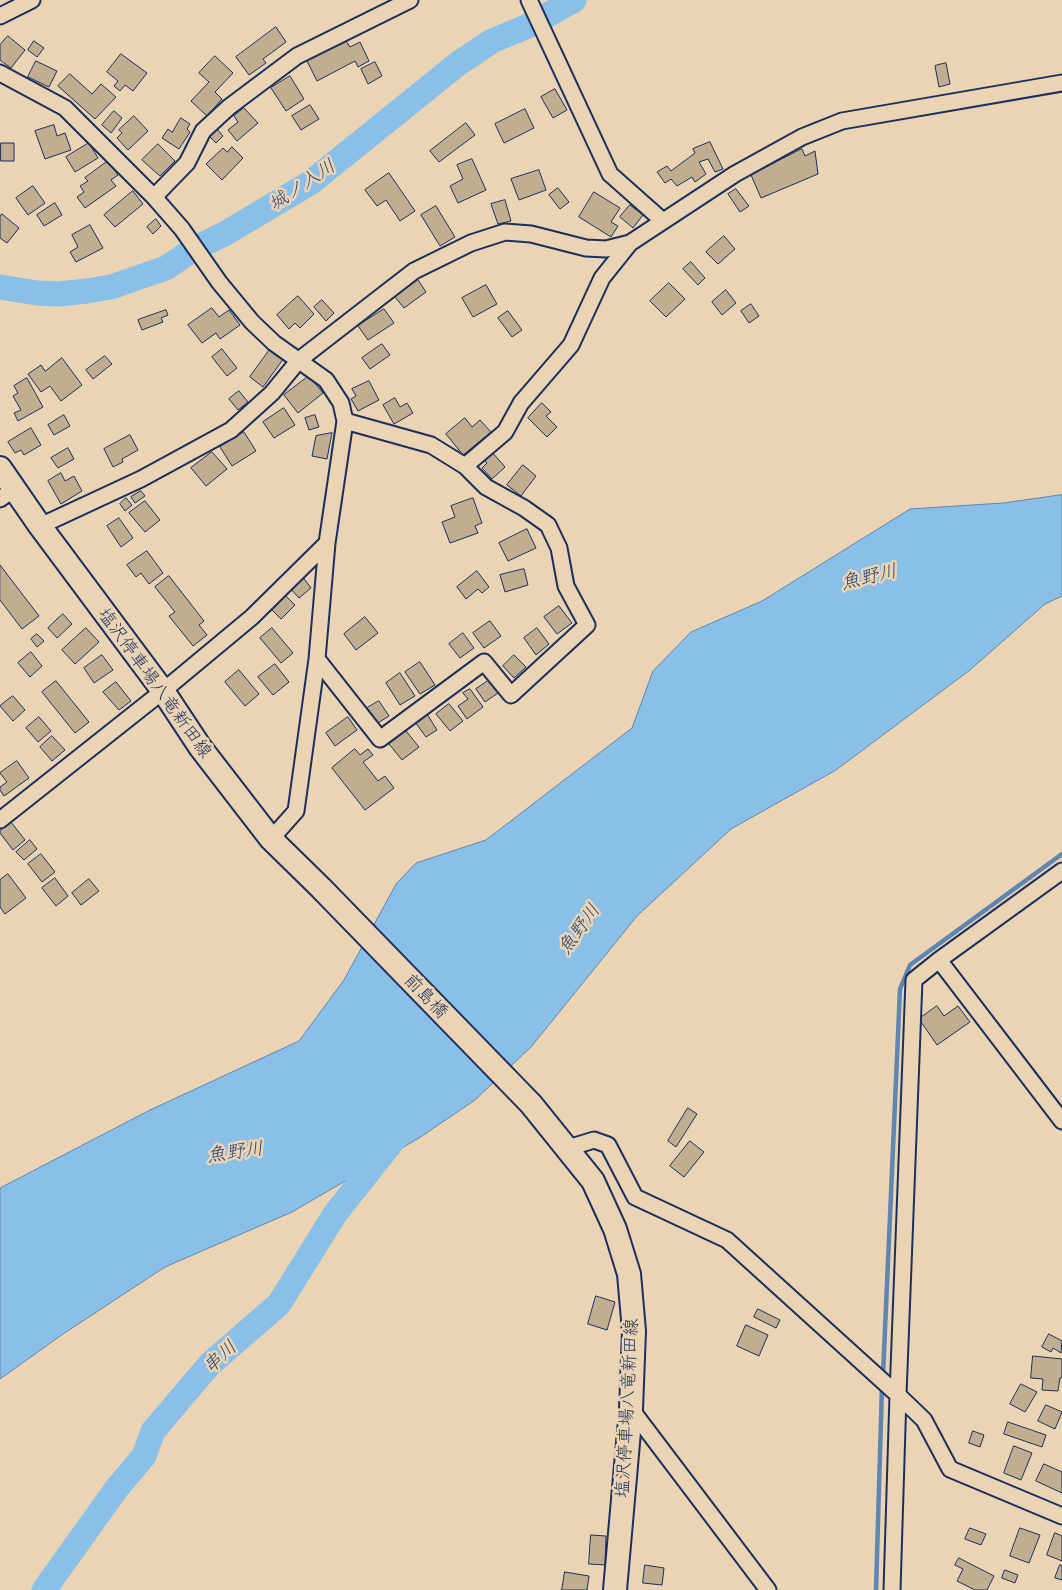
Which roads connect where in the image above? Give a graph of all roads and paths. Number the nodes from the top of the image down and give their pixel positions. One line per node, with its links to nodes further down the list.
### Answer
1 (32, 0): 4 (street)
2 (410, 0): 7 (street)
3 (529, 0): 8 (street)
4 (0, 16)
5 (0, 73): 7 (street)
6 (1062, 83): 8 (street)
7 (154, 197): 10 (street)
8 (663, 221): 9 (street)
9 (630, 243): 10 (street); 12 (street)
10 (299, 360): 11 (street); 15 (street)
11 (345, 421): 12 (street); 16 (street)
12 (465, 466): 17 (street)
13 (0, 468): 14 (main road, 塩沢停車場八竜新田線)
14 (7, 494): 15 (main road, 塩沢停車場八竜新田線)
15 (40, 526): 18 (main road, 塩沢停車場八竜新田線)
16 (327, 543): 17 (street); 18 (street)
17 (317, 659): 20 (street)
18 (163, 691): 19 (street); 20 (main road, 塩沢停車場八竜新田線)
19 (0, 820)
20 (271, 839): 22 (main road, 塩沢停車場八竜新田線)
21 (1062, 871): 23 (street)
22 (321, 888): 24 (main road, 前島橋)
23 (940, 960): 25 (street); 27 (street)
24 (530, 1104): 26 (main road, 塩沢停車場八竜新田線)
25 (1062, 1122)
26 (568, 1148): 27 (street); 28 (main road, 塩沢停車場八竜新田線)
27 (898, 1395): 29 (street); 32 (street)
28 (631, 1409): 30 (main road, 塩沢停車場八竜新田線); 31 (street)
29 (1062, 1516)
30 (615, 1590)
31 (768, 1590)
32 (892, 1590)

